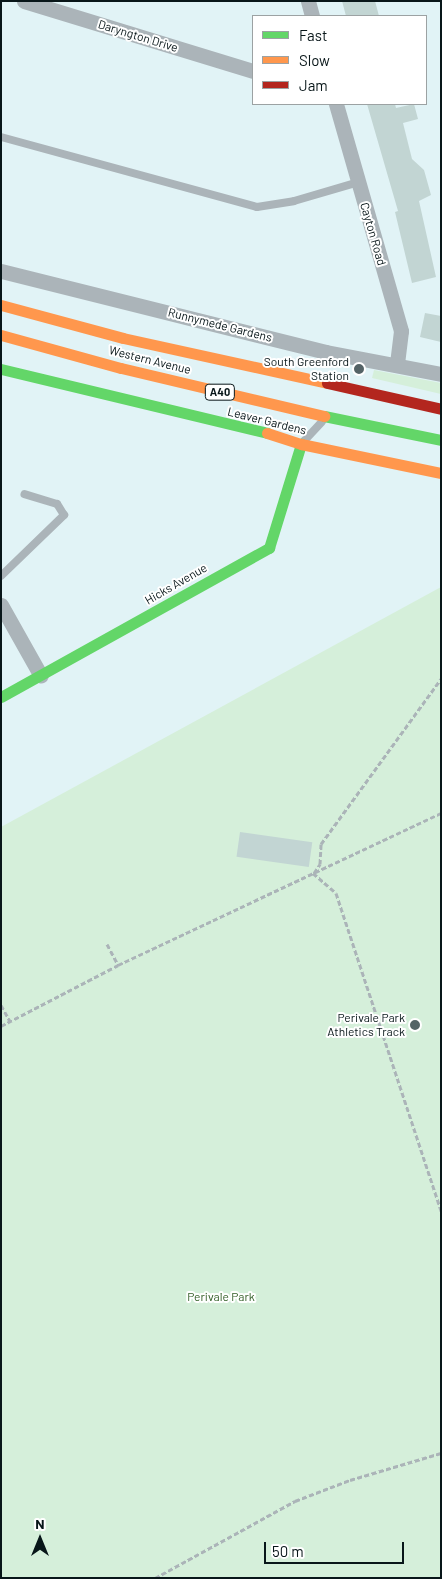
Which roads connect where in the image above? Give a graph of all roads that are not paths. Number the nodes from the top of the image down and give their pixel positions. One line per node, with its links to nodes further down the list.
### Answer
1 (24, 1): 4 (street, Daryngton Drive)
2 (308, 1): 3 (street)
3 (312, 15)
4 (252, 71)
5 (336, 105): 7 (street, Cayton Road)
6 (1, 137): 7 (lane)
7 (359, 182): 11 (street, Cayton Road)
8 (1, 271): 11 (street, Runnymede Gardens)
9 (1, 305): 14 (main road, Western Avenue / A40)
10 (1, 335): 15 (main road, Western Avenue / A40)
11 (397, 365): 13 (street, Runnymede Gardens)
12 (1, 369): 17 (main road, Leaver Gardens)
13 (441, 374)
14 (441, 409)
15 (327, 417): 16 (main road, Western Avenue / A40); 17 (lane)
16 (441, 440)
17 (301, 444): 18 (main road, Leaver Gardens); 22 (main road, Hicks Avenue)
18 (441, 473)
19 (25, 494): 20 (lane)
20 (1, 576)
21 (1, 605): 22 (street)
22 (41, 676): 23 (main road, Hicks Avenue)
23 (1, 698)

